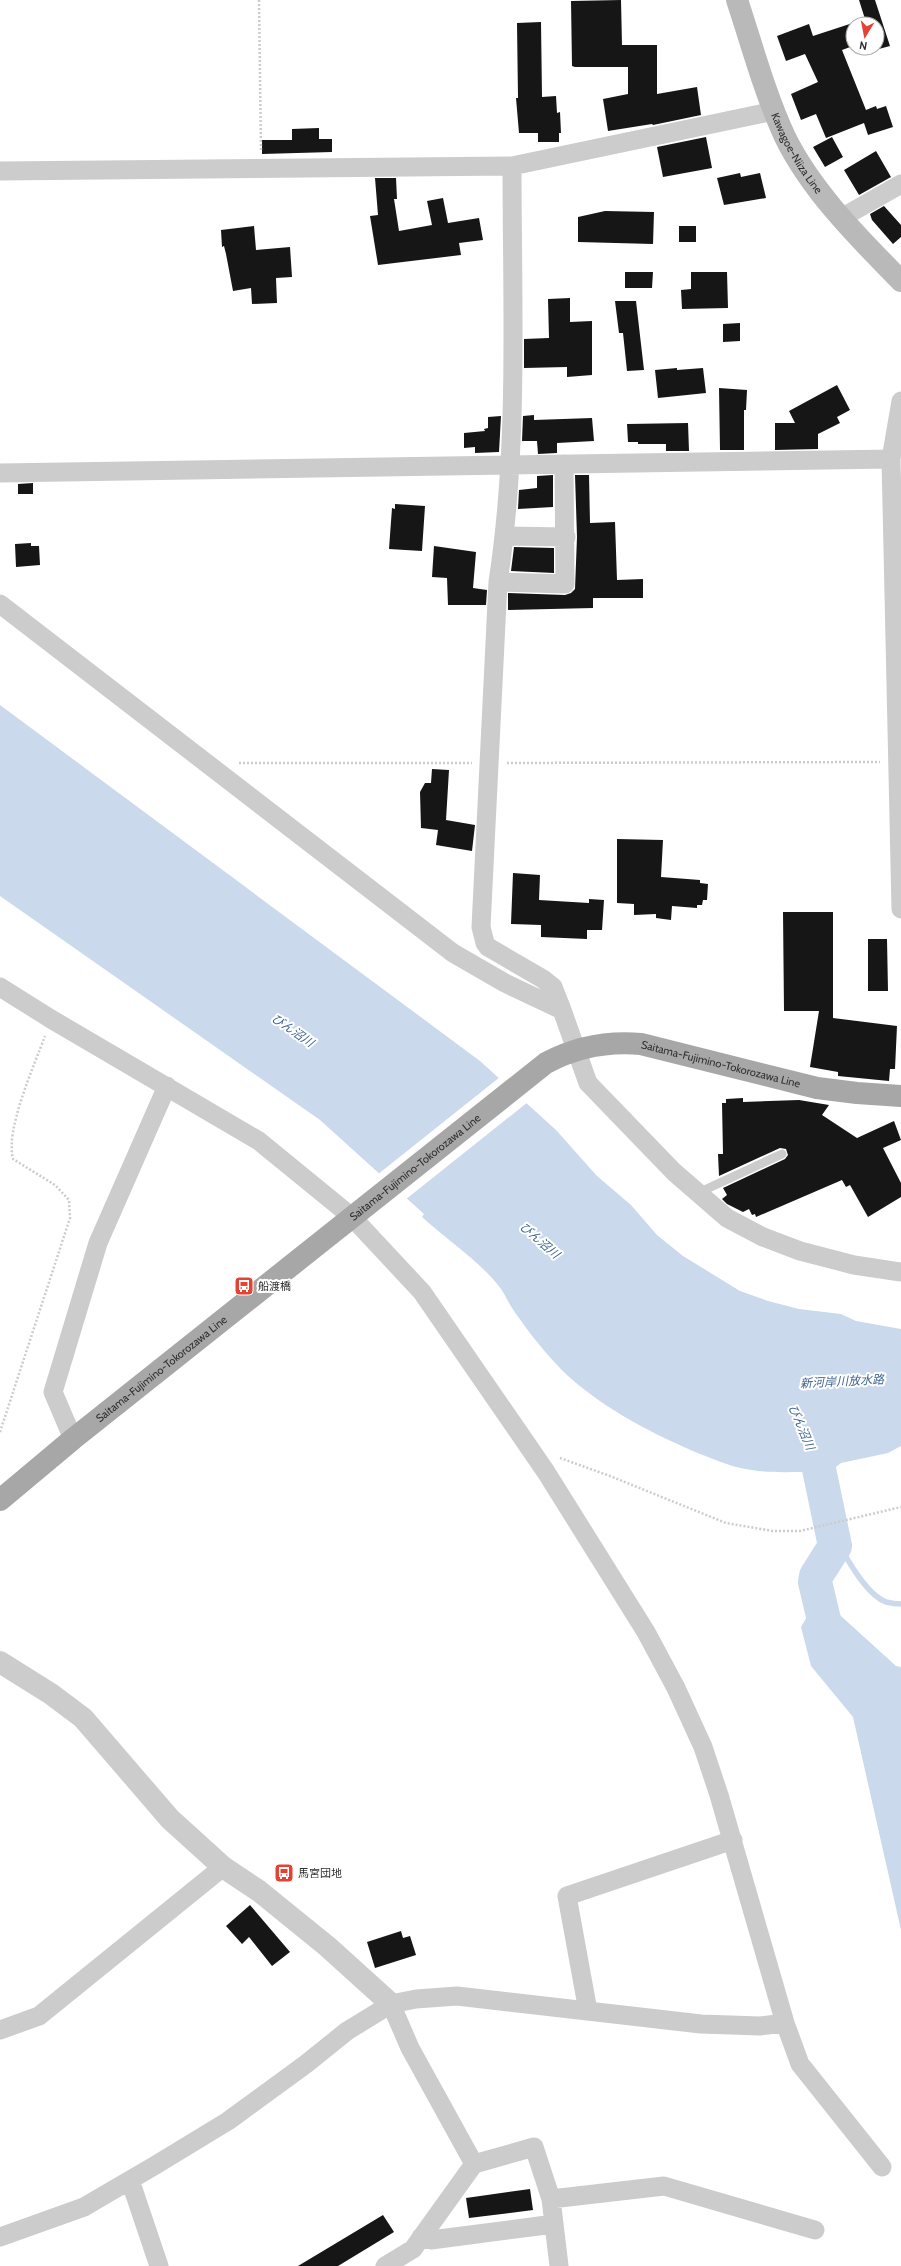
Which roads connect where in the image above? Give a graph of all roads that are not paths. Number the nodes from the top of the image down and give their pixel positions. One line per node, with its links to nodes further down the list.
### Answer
1 (737, 0): 2 (main road, Kawagoe-Niiza Line)
2 (774, 110): 3 (street); 6 (main road, Kawagoe-Niiza Line)
3 (512, 166): 4 (street); 10 (street)
4 (0, 171)
5 (901, 184): 6 (street)
6 (842, 217): 7 (main road, Kawagoe-Niiza Line)
7 (901, 280)
8 (901, 401): 9 (street)
9 (891, 459): 11 (street); 17 (street)
10 (511, 464): 11 (street); 12 (street); 13 (street)
11 (564, 464): 14 (street)
12 (0, 472)
13 (505, 536): 14 (street); 15 (street)
14 (566, 536): 15 (street)
15 (498, 582): 19 (street)
16 (0, 604): 19 (street)
17 (901, 909)
18 (0, 987): 21 (street)
19 (562, 1010): 20 (street)
20 (577, 1049): 22 (main road, Saitama-Fujimino-Tokorozawa Line); 24 (street); 25 (main road, Saitama-Fujimino-Tokorozawa Line)
21 (167, 1086): 25 (street); 27 (street)
22 (901, 1096)
23 (782, 1154): 24 (lane)
24 (698, 1193): 26 (street)
25 (356, 1215): 27 (main road, Saitama-Fujimino-Tokorozawa Line); 30 (street)
26 (901, 1272)
27 (73, 1439): 28 (main road, Saitama-Fujimino-Tokorozawa Line)
28 (0, 1500)
29 (0, 1662): 31 (street)
30 (734, 1840): 33 (street); 34 (street)
31 (223, 1867): 32 (street); 35 (street)
32 (390, 2004): 33 (street); 36 (street); 38 (street)
33 (588, 2011): 34 (street)
34 (785, 2023): 37 (street)
35 (0, 2030)
36 (474, 2164): 39 (street); 43 (street)
37 (882, 2167)
38 (130, 2180): 42 (street); 44 (street)
39 (551, 2199): 40 (street); 41 (street)
40 (554, 2224): 43 (street); 46 (street)
41 (815, 2230)
42 (0, 2237)
43 (421, 2237): 45 (street)
44 (160, 2266)
45 (385, 2266)
46 (560, 2266)

